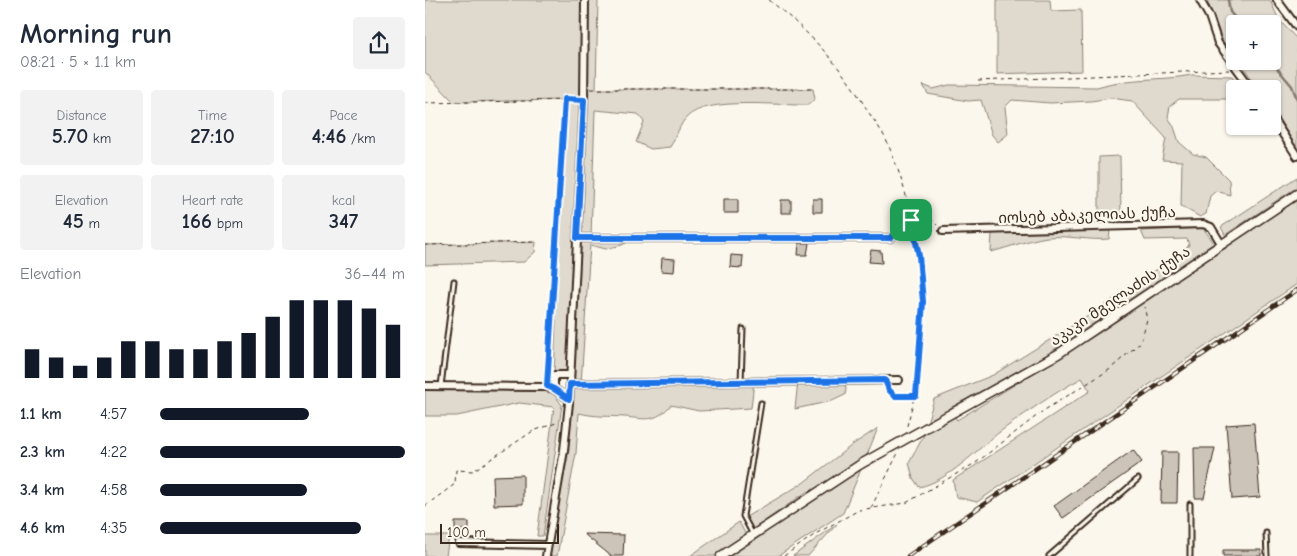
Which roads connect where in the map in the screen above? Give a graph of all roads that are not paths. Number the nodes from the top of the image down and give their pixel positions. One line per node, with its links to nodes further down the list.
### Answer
1 (585, 0): 10 (street)
2 (1200, 0): 5 (street)
3 (1277, 0): 4 (street)
4 (1297, 27)
5 (1245, 80)
6 (1281, 131): 7 (street)
7 (1297, 156)
8 (1297, 194): 12 (street, აკაკი მგელაძის ქუჩა)
9 (943, 231): 12 (street, იოსებ აბაკელიას ქუჩა)
10 (577, 238): 11 (street); 15 (street)
11 (891, 238)
12 (1222, 245): 27 (street, აკაკი მგელაძის ქუჩა, bridge)
13 (454, 281): 19 (lane)
14 (743, 330): 17 (lane)
15 (570, 375): 18 (street); 21 (street)
16 (899, 380): 17 (street)
17 (741, 382): 18 (street)
18 (570, 384): 22 (street)
19 (442, 386): 20 (street); 21 (street)
20 (425, 388)
21 (554, 389): 22 (street)
22 (569, 399): 29 (street)
23 (761, 403): 27 (lane)
24 (1138, 479): 32 (lane)
25 (1190, 504): 33 (lane)
26 (1266, 533): 34 (lane)
27 (753, 534): 31 (street, აკაკი მგელაძის ქუჩა)
28 (459, 543): 29 (street)
29 (547, 545): 30 (street)
30 (546, 556)
31 (721, 556)
32 (1049, 556)
33 (1190, 556)
34 (1267, 556)

